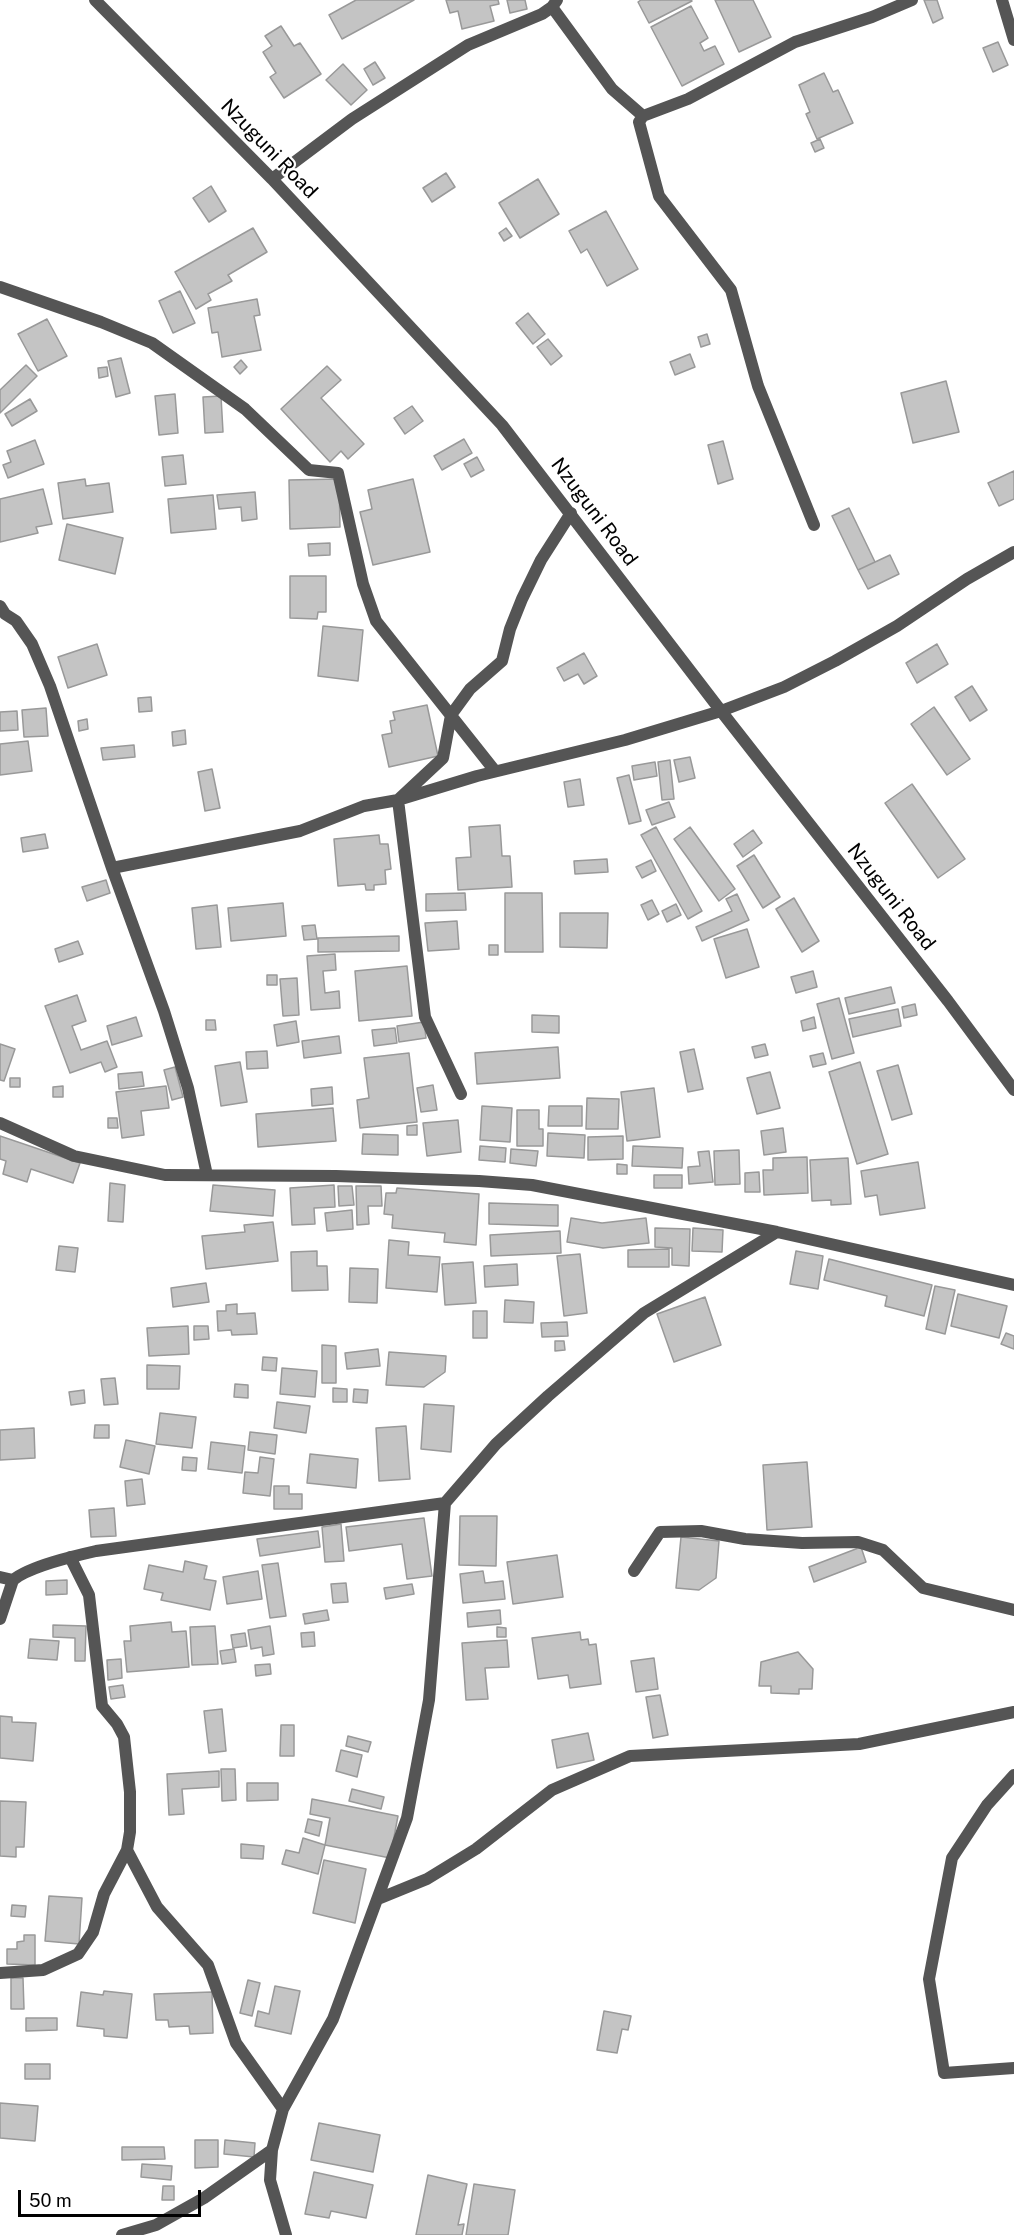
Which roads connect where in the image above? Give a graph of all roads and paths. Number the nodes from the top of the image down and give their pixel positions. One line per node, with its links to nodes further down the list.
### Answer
1 (95, 0): 7 (street, Nzuguni Road)
2 (912, 0): 6 (street)
3 (1002, 0): 5 (street)
4 (554, 4): 6 (street); 7 (street)
5 (1014, 40)
6 (642, 116): 10 (street)
7 (272, 179): 9 (street, Nzuguni Road)
8 (0, 287): 14 (street)
9 (570, 513): 13 (street, Nzuguni Road); 14 (street)
10 (814, 525)
11 (1014, 552): 13 (street)
12 (0, 606): 17 (street)
13 (721, 711): 15 (street); 18 (street, Nzuguni Road)
14 (450, 715): 15 (street); 16 (street)
15 (495, 771): 16 (street)
16 (398, 800): 17 (street); 19 (street)
17 (112, 868): 21 (street)
18 (1014, 1090)
19 (461, 1094)
20 (0, 1123): 21 (street)
21 (207, 1175): 22 (street)
22 (777, 1232): 23 (street); 24 (street)
23 (1014, 1286)
24 (445, 1503): 25 (street); 34 (street)
25 (70, 1557): 28 (street); 33 (street)
26 (634, 1571): 29 (street)
27 (0, 1577): 28 (street)
28 (13, 1580): 30 (street)
29 (1014, 1610)
30 (0, 1619)
31 (1014, 1712): 34 (street)
32 (1014, 1775): 36 (street)
33 (127, 1850): 35 (street); 37 (street)
34 (378, 1899): 37 (street)
35 (0, 1973)
36 (1014, 2068)
37 (283, 2109): 38 (street)
38 (272, 2150): 39 (street); 40 (street)
39 (122, 2235)
40 (286, 2235)

